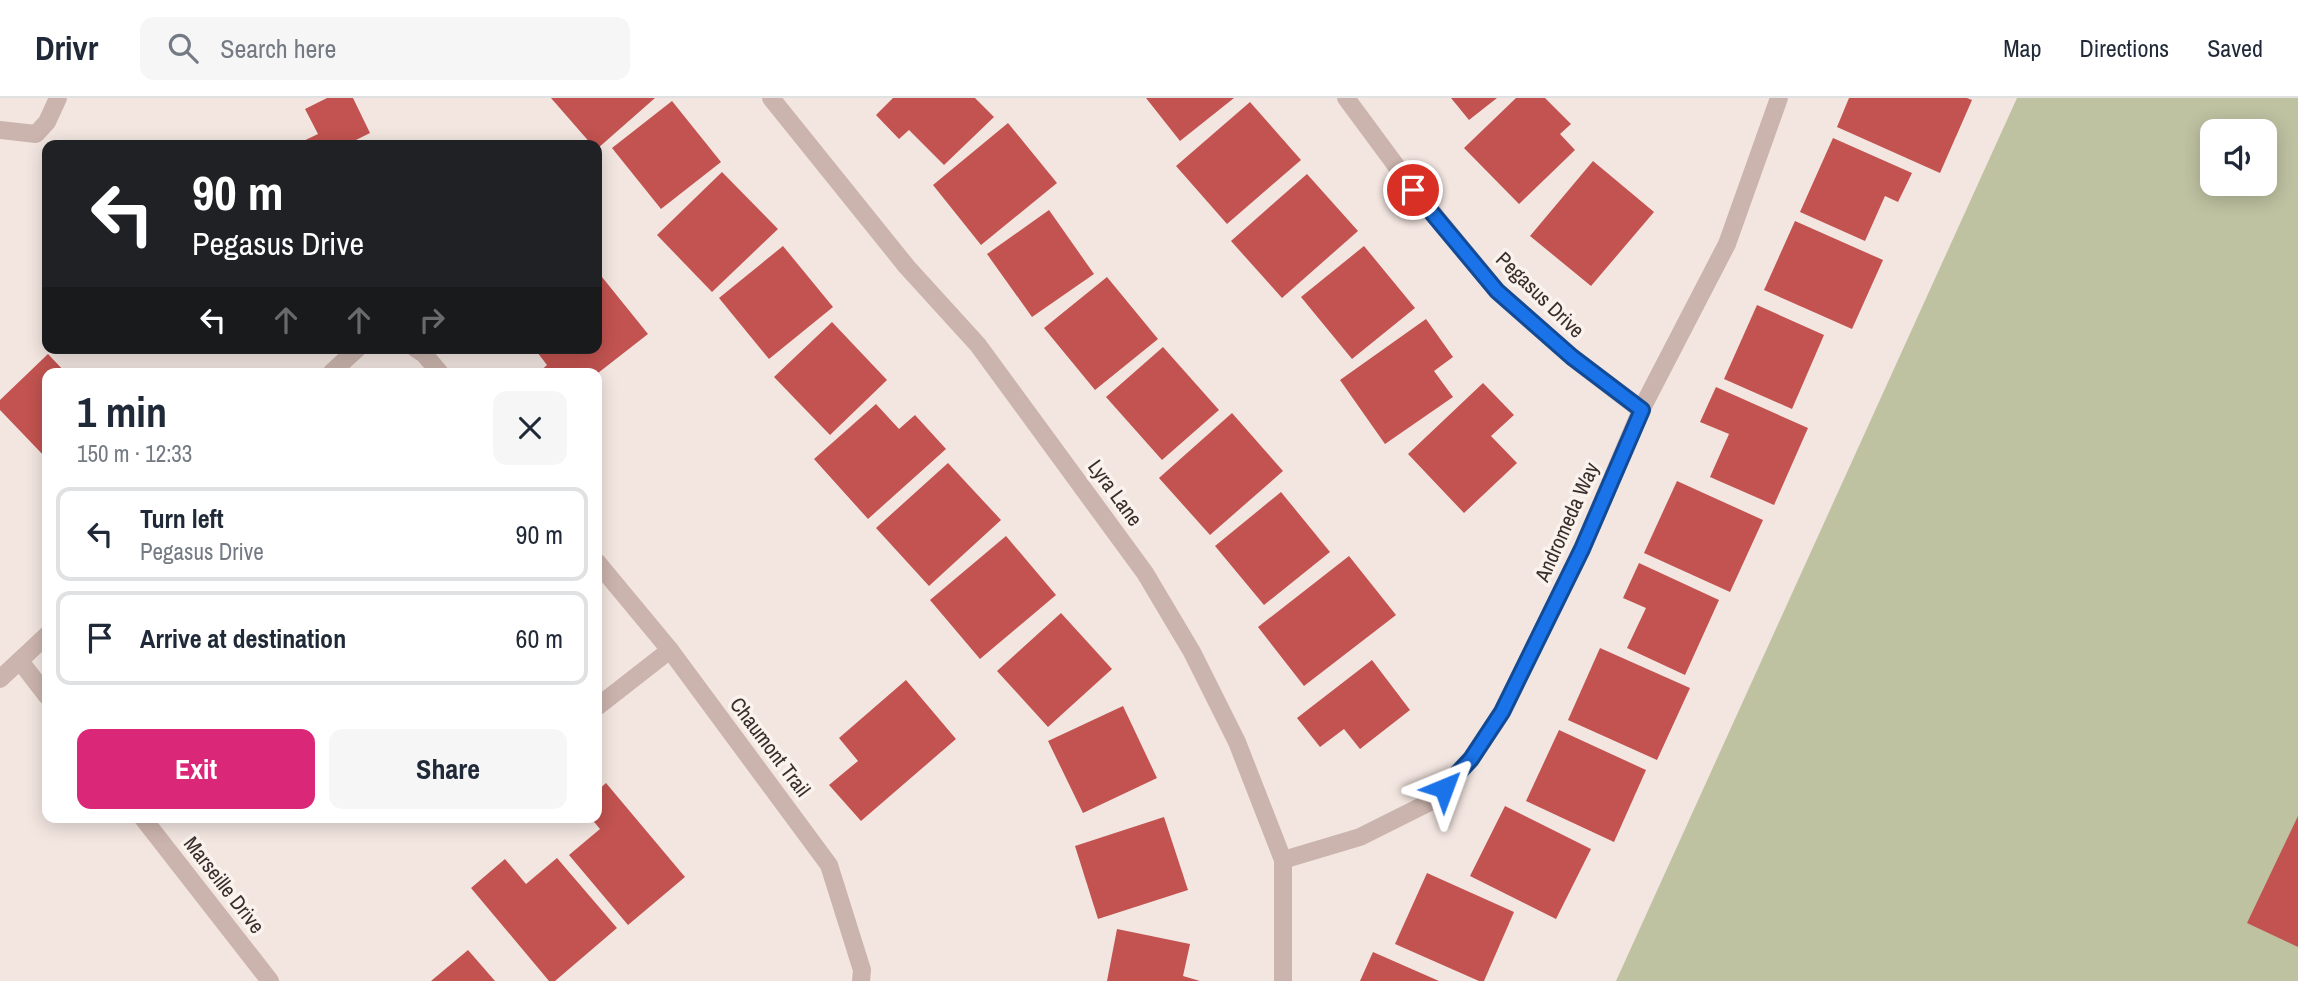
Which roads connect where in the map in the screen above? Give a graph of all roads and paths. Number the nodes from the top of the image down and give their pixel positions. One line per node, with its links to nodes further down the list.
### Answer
1 (58, 98): 5 (street)
2 (771, 98): 19 (street, Lyra Lane)
3 (1346, 98): 10 (street, Pegasus Drive)
4 (1779, 98): 10 (street, Andromeda Way)
5 (0, 130)
6 (352, 354): 8 (street)
7 (424, 354): 9 (street)
8 (336, 368)
9 (436, 368)
10 (1642, 410): 19 (street, Andromeda Way)
11 (602, 568): 13 (street, Chaumont Trail)
12 (42, 640): 14 (street)
13 (670, 650): 17 (street); 21 (street, Chaumont Trail)
14 (20, 661): 15 (street); 16 (street)
15 (0, 679)
16 (42, 690)
17 (602, 703)
18 (147, 823): 20 (street, Marseille Drive)
19 (1283, 860): 22 (street, Lyra Lane)
20 (270, 981)
21 (861, 981)
22 (1283, 981)

